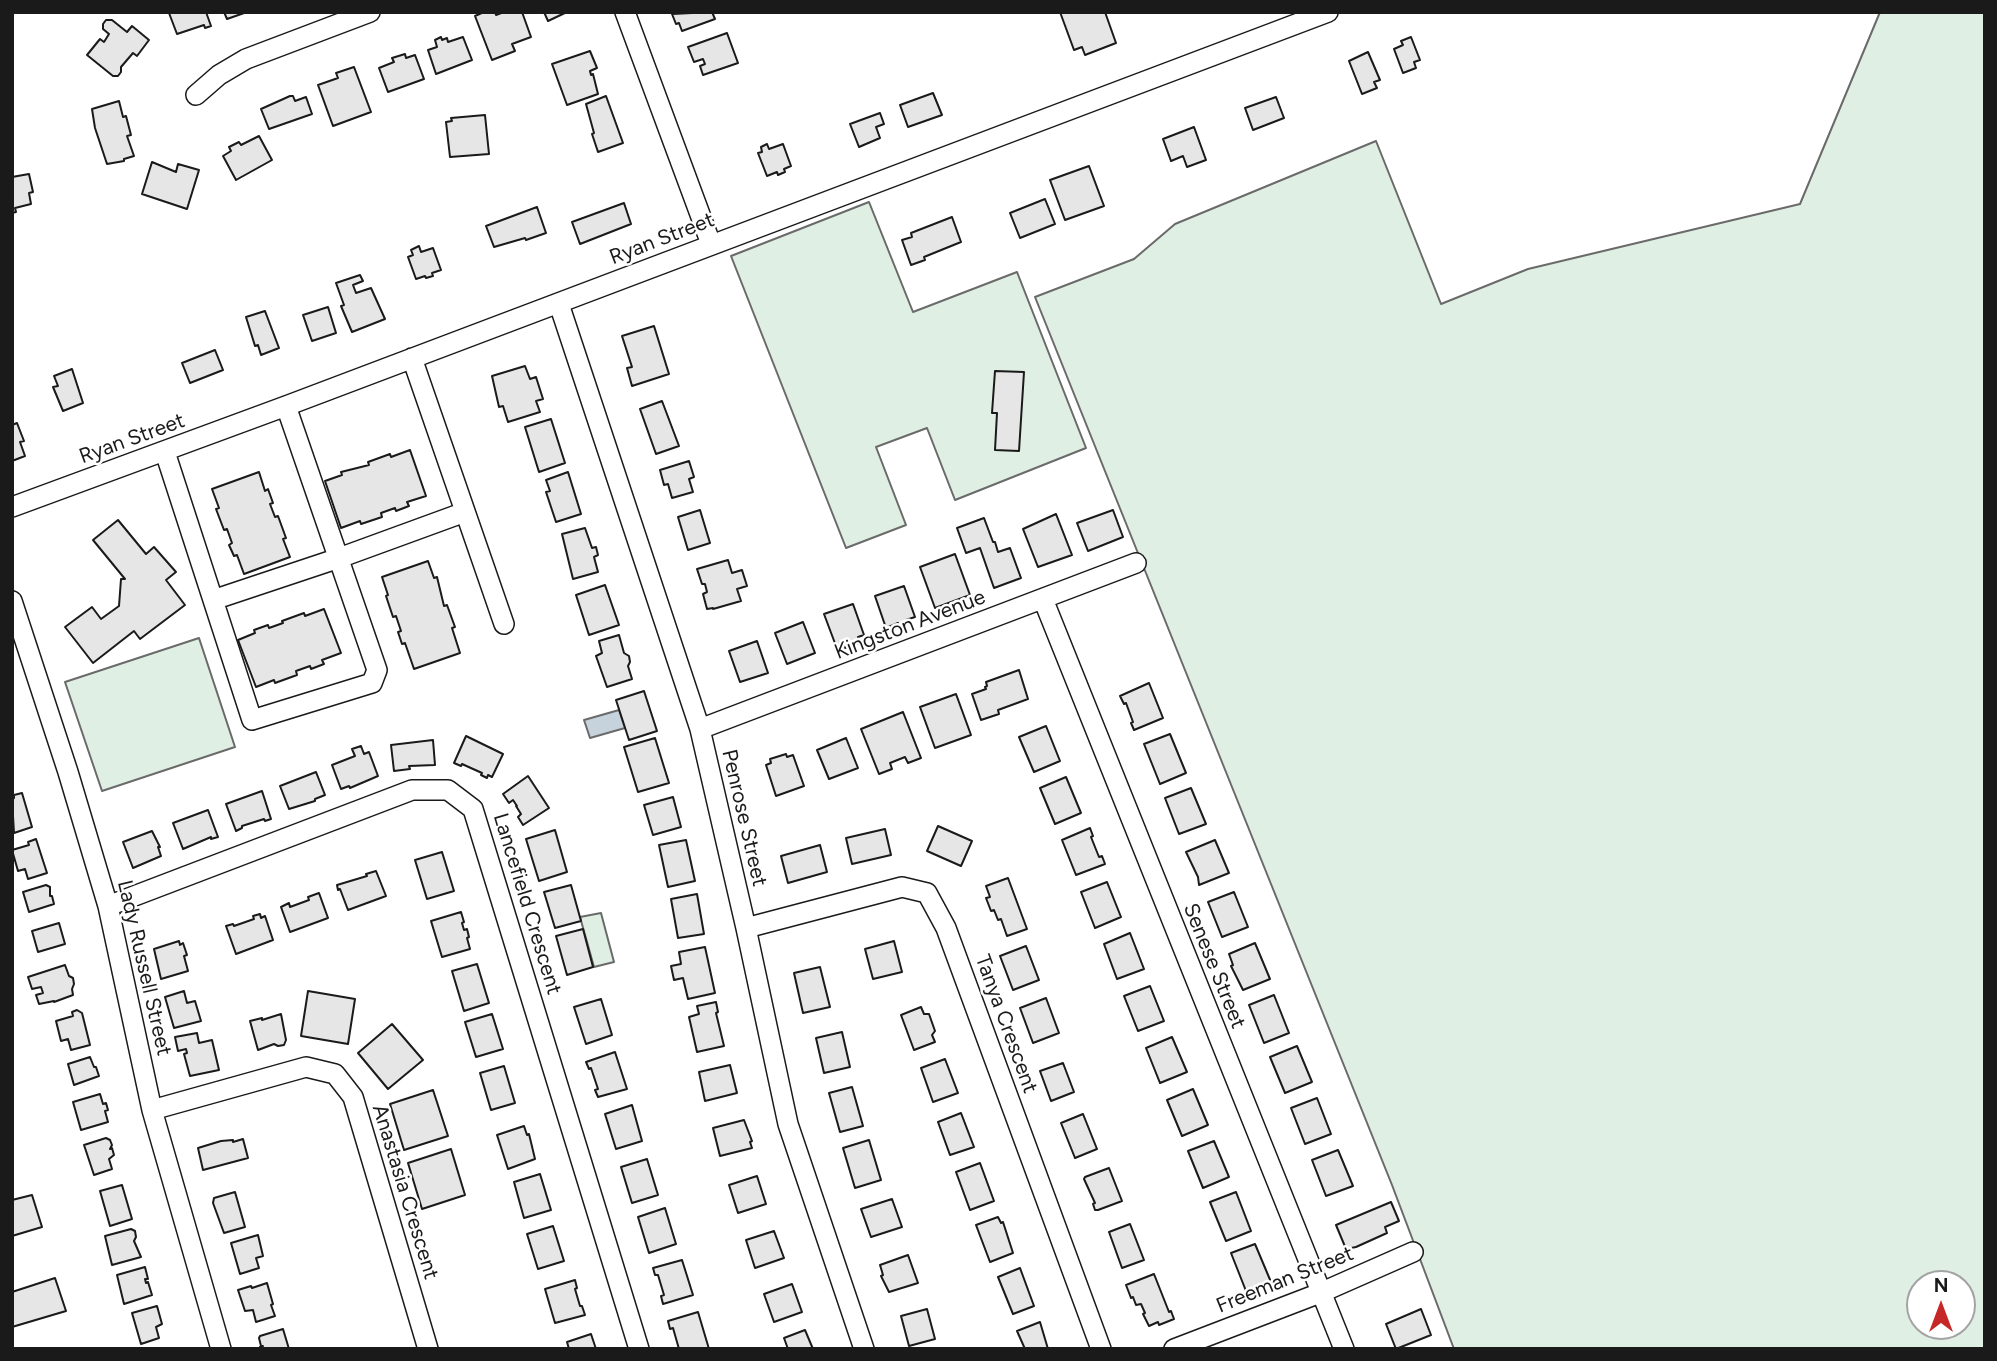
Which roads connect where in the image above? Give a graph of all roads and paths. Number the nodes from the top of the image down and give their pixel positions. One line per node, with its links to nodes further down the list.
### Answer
1 (370, 12): 4 (street)
2 (625, 12): 5 (street)
3 (1328, 12): 5 (street, Ryan Street)
4 (196, 95)
5 (711, 244): 6 (street, Ryan Street)
6 (559, 304): 7 (street, Ryan Street); 18 (street, Penrose Street)
7 (412, 358): 8 (street, Ryan Street); 11 (street)
8 (286, 406): 9 (street, Ryan Street); 12 (street)
9 (165, 452): 10 (street, Ryan Street); 15 (street)
10 (12, 507)
11 (465, 512): 12 (street); 17 (street)
12 (339, 558): 15 (street); 15 (street)
13 (1136, 563): 14 (street, Kingston Avenue)
14 (1043, 599): 18 (street, Kingston Avenue); 23 (street, Senese Street)
15 (213, 600)
16 (12, 601): 19 (street, Lady Russell Street)
17 (504, 624)
18 (700, 729): 20 (street, Penrose Street)
19 (108, 906): 21 (street, Lady Russell Street); 26 (street, Lancefield Crescent)
20 (746, 928): 27 (street, Penrose Street); 28 (street, Tanya Crescent)
21 (152, 1110): 24 (street, Lady Russell Street); 25 (street, Anastasia Crescent)
22 (1413, 1252): 23 (street, Freeman Street)
23 (1320, 1293): 29 (street, Freeman Street); 30 (street, Senese Street)
24 (221, 1349)
25 (428, 1349)
26 (639, 1349)
27 (864, 1349)
28 (1101, 1349)
29 (1174, 1349)
30 (1343, 1349)

